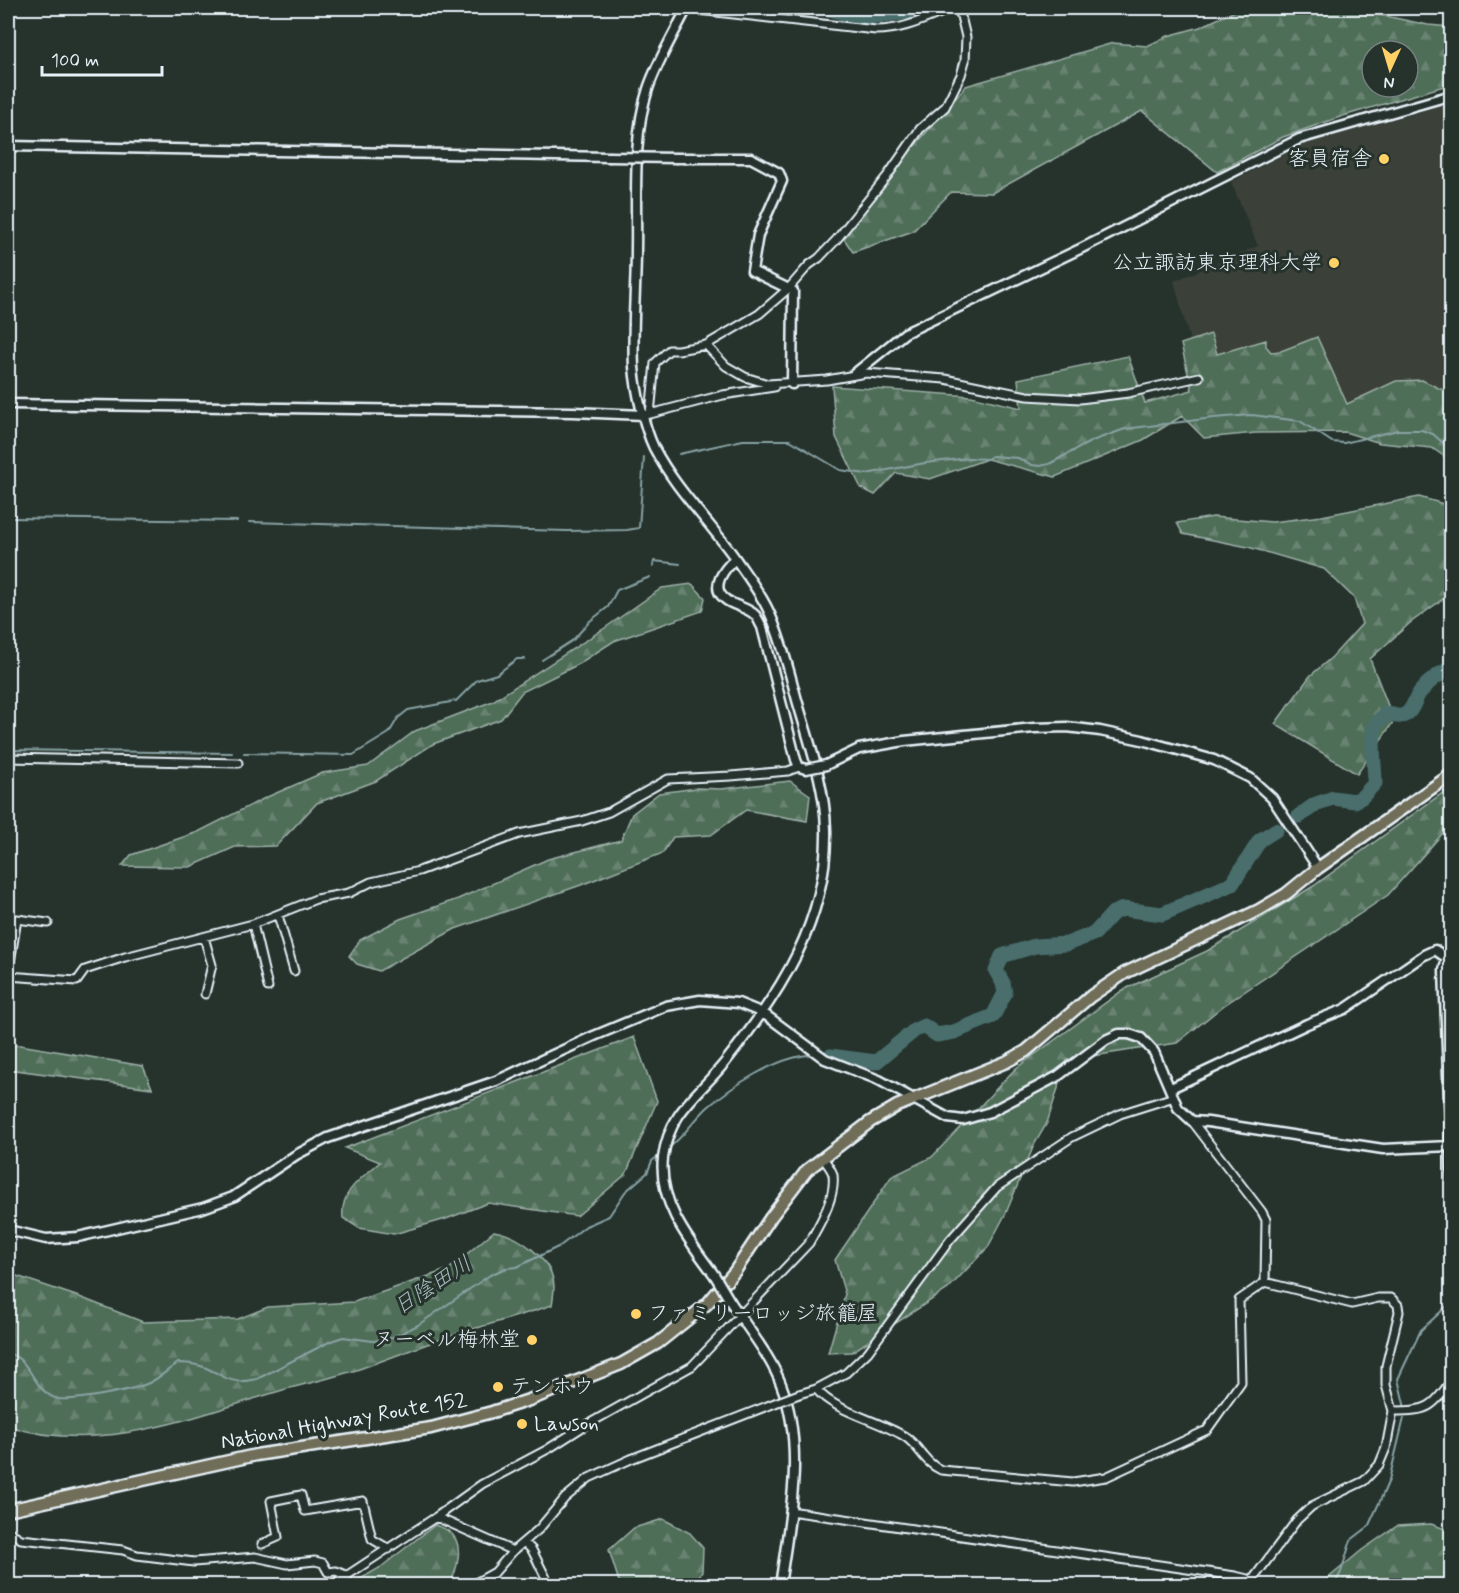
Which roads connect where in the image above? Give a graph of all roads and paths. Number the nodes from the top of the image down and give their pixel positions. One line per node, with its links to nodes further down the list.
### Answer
1 (688, 8): 2 (street); 12 (street)
2 (953, 8)
3 (959, 8): 6 (street)
4 (1452, 95): 8 (street)
5 (8, 146): 6 (street, bridge)
6 (789, 288): 7 (street); 10 (street)
7 (706, 345): 10 (street); 12 (street)
8 (854, 374): 9 (street); 10 (street)
9 (1199, 377)
10 (792, 384): 12 (street)
11 (8, 404): 12 (street)
12 (647, 415): 13 (street)
13 (735, 559): 16 (street); 28 (street)
14 (8, 758): 15 (street)
15 (238, 763)
16 (802, 768): 18 (street, bridge); 19 (street)
17 (1452, 774): 18 (highway, National Highway Route 152)
18 (1318, 868): 30 (highway, National Highway Route 152)
19 (278, 915): 21 (street); 24 (street)
20 (48, 923): 25 (street)
21 (253, 924): 22 (street); 26 (street)
22 (204, 937): 25 (street); 27 (street)
23 (1449, 957): 29 (street); 32 (street)
24 (294, 971)
25 (8, 976)
26 (268, 987)
27 (205, 994)
28 (763, 1013): 30 (street); 35 (street); 37 (street, bridge)
29 (1173, 1092): 30 (street); 31 (street); 39 (street)
30 (914, 1100): 33 (highway, National Highway Route 152)
31 (1192, 1121): 32 (street); 36 (street)
32 (1450, 1146): 34 (street)
33 (823, 1158): 37 (street); 41 (highway, National Highway Route 152)
34 (1452, 1181)
35 (8, 1230)
36 (1265, 1282): 39 (street); 40 (street)
37 (739, 1315): 42 (street); 43 (street)
38 (1452, 1379): 40 (street)
39 (816, 1389): 45 (street, bridge)
40 (1393, 1411): 50 (street)
41 (8, 1510)
42 (790, 1511): 50 (street); 54 (street)
43 (436, 1517): 47 (street); 48 (street)
44 (8, 1531): 49 (street)
45 (525, 1543): 48 (street); 53 (street)
46 (262, 1544): 47 (street)
47 (389, 1549): 49 (street)
48 (513, 1551): 52 (street)
49 (348, 1576): 51 (street)
50 (1250, 1583)
51 (331, 1586)
52 (470, 1586)
53 (550, 1586)
54 (780, 1586)

